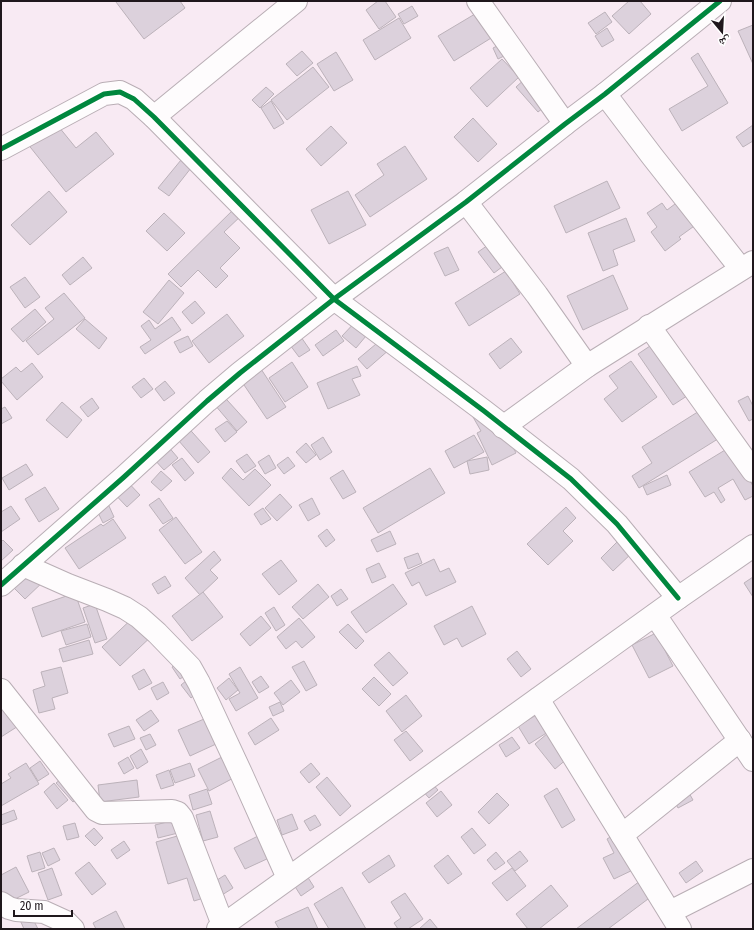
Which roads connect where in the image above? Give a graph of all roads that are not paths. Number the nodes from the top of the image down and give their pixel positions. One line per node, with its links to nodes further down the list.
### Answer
1 (296, 1): 5 (street)
2 (478, 1): 6 (street)
3 (720, 1): 4 (street)
4 (605, 94): 6 (street); 9 (street)
5 (154, 117): 7 (street); 10 (street)
6 (565, 124): 8 (street)
7 (1, 149)
8 (466, 202): 10 (street); 12 (street)
9 (747, 266): 11 (street)
10 (334, 299): 13 (street); 16 (street)
11 (650, 326): 12 (street); 14 (street)
12 (587, 366): 13 (street)
13 (503, 427): 18 (street)
14 (753, 471)
15 (753, 546): 18 (street)
16 (23, 565): 17 (street); 26 (street)
17 (1, 584)
18 (678, 598): 19 (street)
19 (655, 615): 21 (street); 22 (street)
20 (1, 690): 29 (street)
21 (538, 699): 24 (street); 26 (street)
22 (740, 740): 23 (street); 24 (street)
23 (753, 760)
24 (622, 835): 28 (street)
25 (753, 870): 28 (street)
26 (288, 878): 29 (street)
27 (1, 903): 30 (street)
28 (675, 921)
29 (221, 927)
30 (73, 929)

